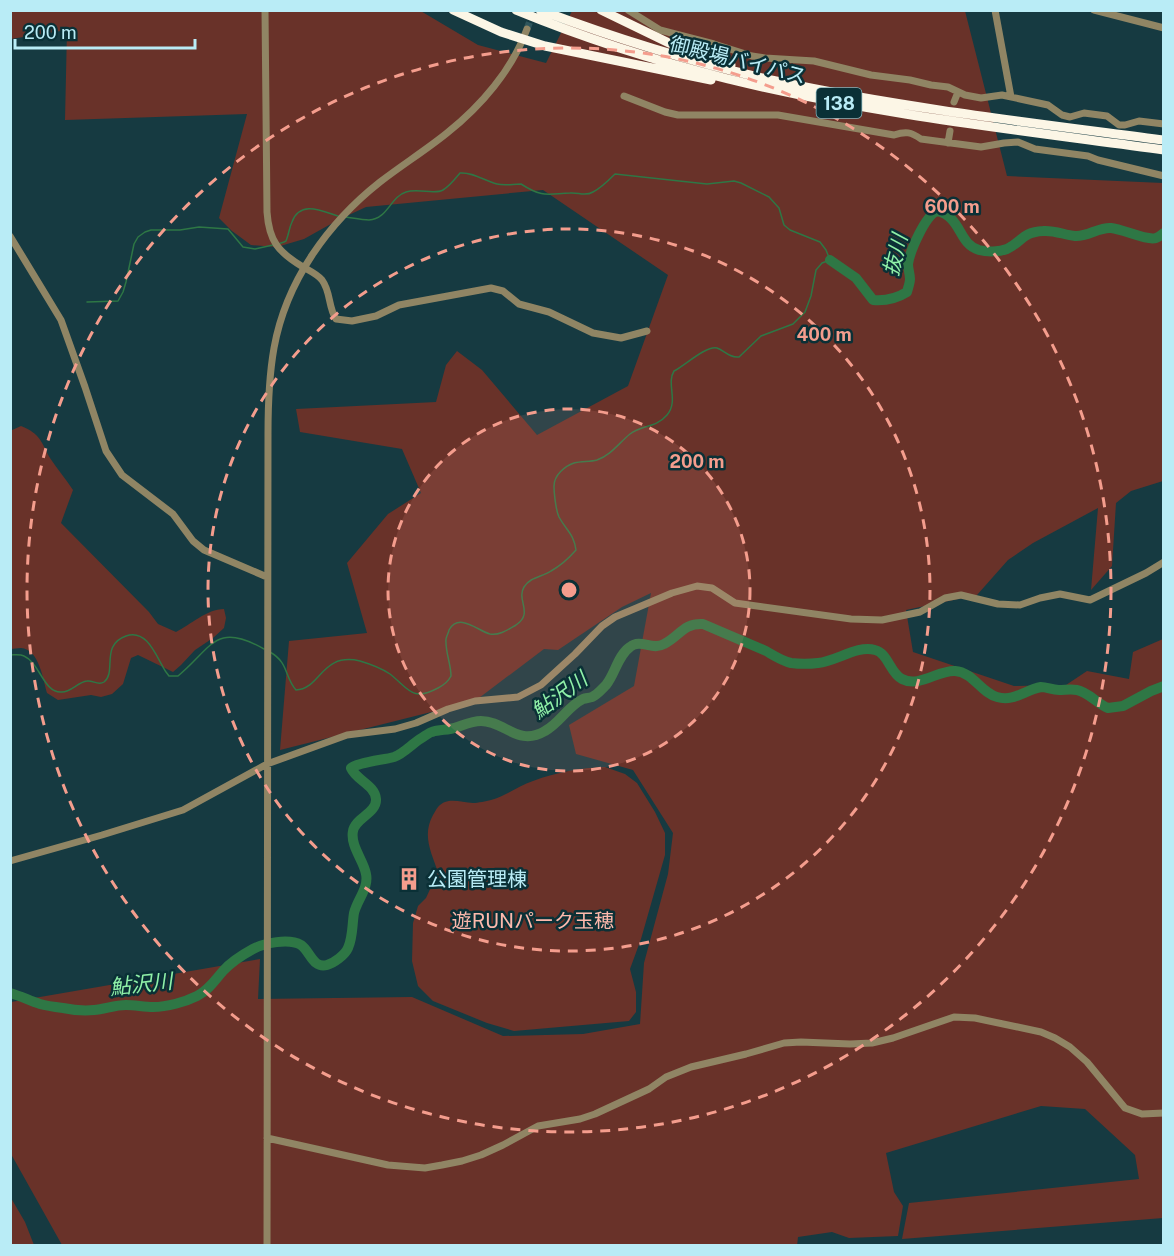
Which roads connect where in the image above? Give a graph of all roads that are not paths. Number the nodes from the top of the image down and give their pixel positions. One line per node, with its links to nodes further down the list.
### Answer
1 (265, 10): 25 (street)
2 (453, 10): 11 (highway)
3 (540, 10): 12 (highway, 御殿場バイパス / 138)
4 (601, 10): 12 (highway)
5 (628, 10): 13 (street)
6 (995, 10): 16 (street)
7 (1094, 10): 9 (street)
8 (520, 12): 14 (highway, 御殿場バイパス / 138)
9 (1164, 28)
10 (527, 29): 11 (street)
11 (523, 40): 14 (highway); 25 (street)
12 (820, 89): 20 (highway, 御殿場バイパス / 138)
13 (958, 92): 16 (street); 17 (street)
14 (798, 94): 22 (highway, 御殿場バイパス / 138)
15 (624, 96): 21 (street)
16 (1011, 97): 18 (street)
17 (954, 102)
18 (1164, 124)
19 (950, 130): 21 (street)
20 (1164, 140)
21 (948, 142): 23 (street)
22 (1164, 150)
23 (1164, 176)
24 (10, 236): 28 (street)
25 (304, 267): 26 (street); 28 (street)
26 (647, 331)
27 (1164, 562): 29 (street)
28 (267, 577): 29 (street)
29 (267, 764): 30 (street); 32 (street)
30 (10, 861)
31 (1164, 1113): 32 (street)
32 (267, 1138): 33 (street)
33 (267, 1245)

